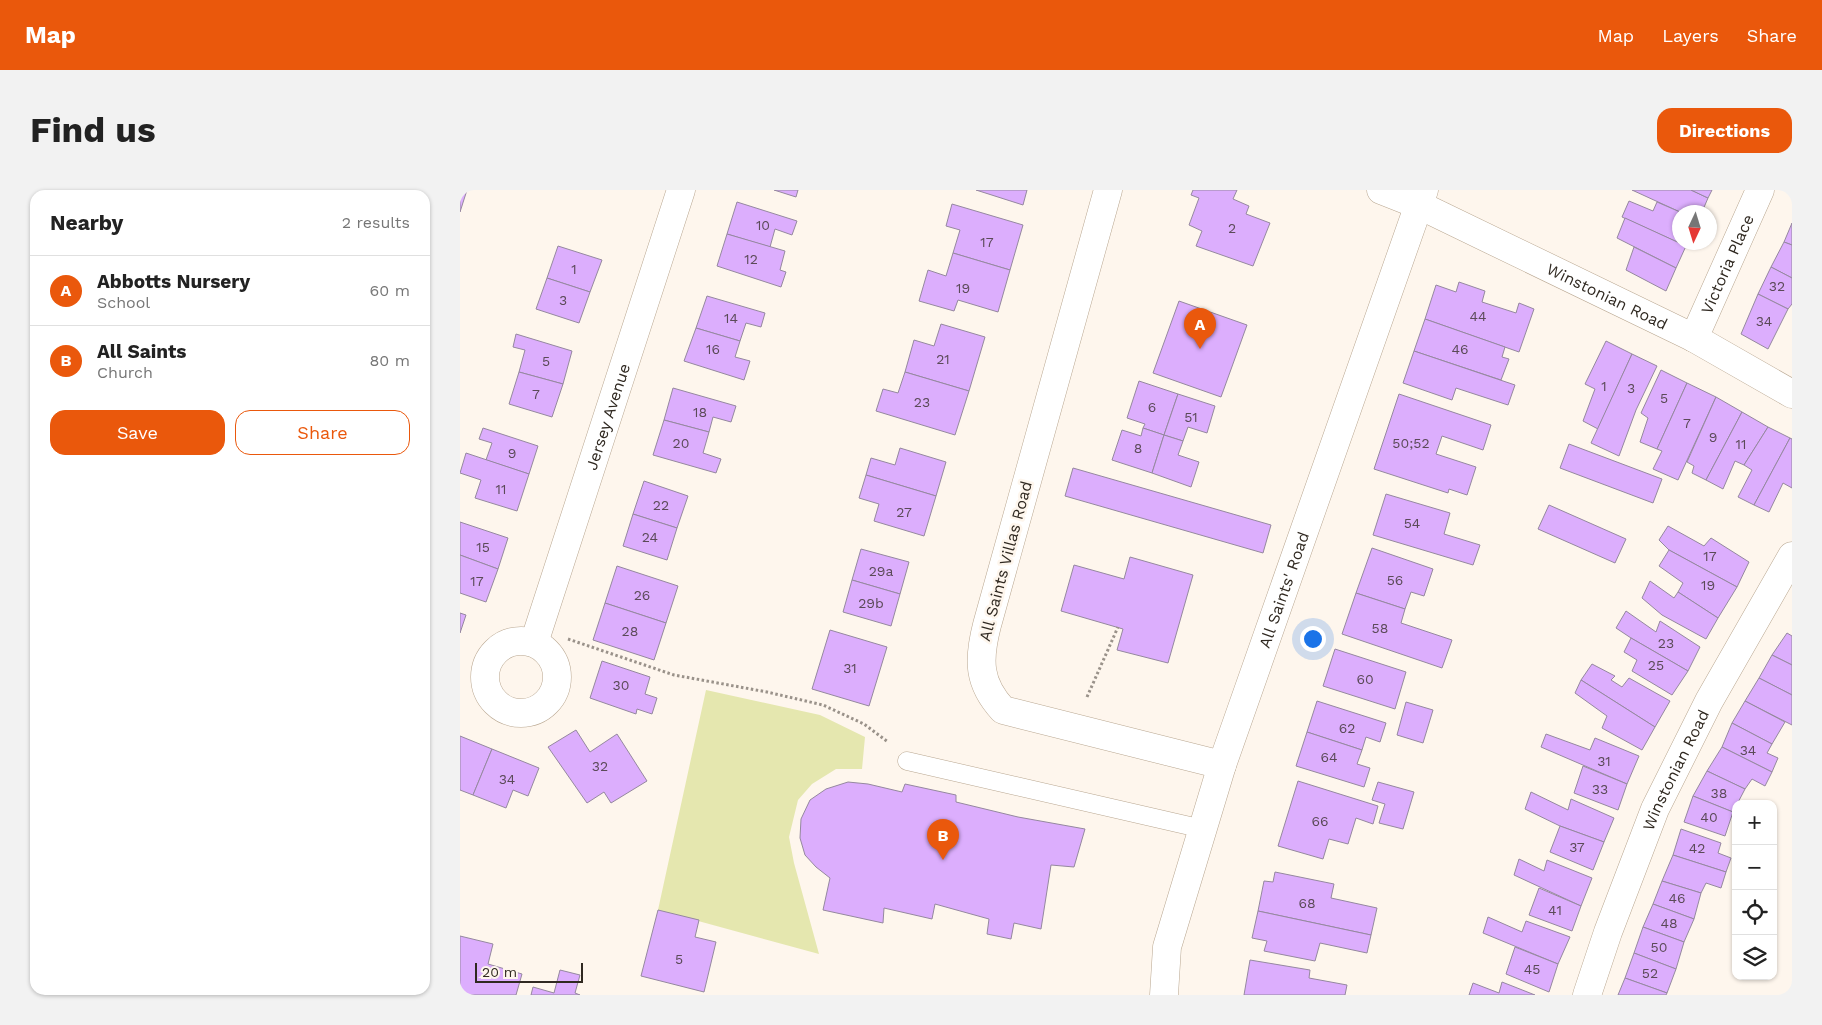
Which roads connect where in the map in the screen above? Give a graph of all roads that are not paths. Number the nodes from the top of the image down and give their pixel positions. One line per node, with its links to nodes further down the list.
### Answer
1 (681, 190): 9 (street, Jersey Avenue)
2 (1108, 190): 11 (street, All Saints Villas Road)
3 (1381, 190): 5 (street)
4 (1760, 190): 6 (street, Victoria Place)
5 (1421, 197): 6 (street, Winstonian Road); 11 (street, All Saints' Road)
6 (1694, 338): 7 (street, Winstonian Road)
7 (1792, 394)
8 (1792, 556): 14 (street, Winstonian Road)
9 (536, 636)
10 (907, 761): 12 (lane)
11 (1222, 765): 12 (street, All Saints' Road)
12 (1203, 828): 13 (street, All Saints' Road)
13 (1164, 995)
14 (1587, 995)

